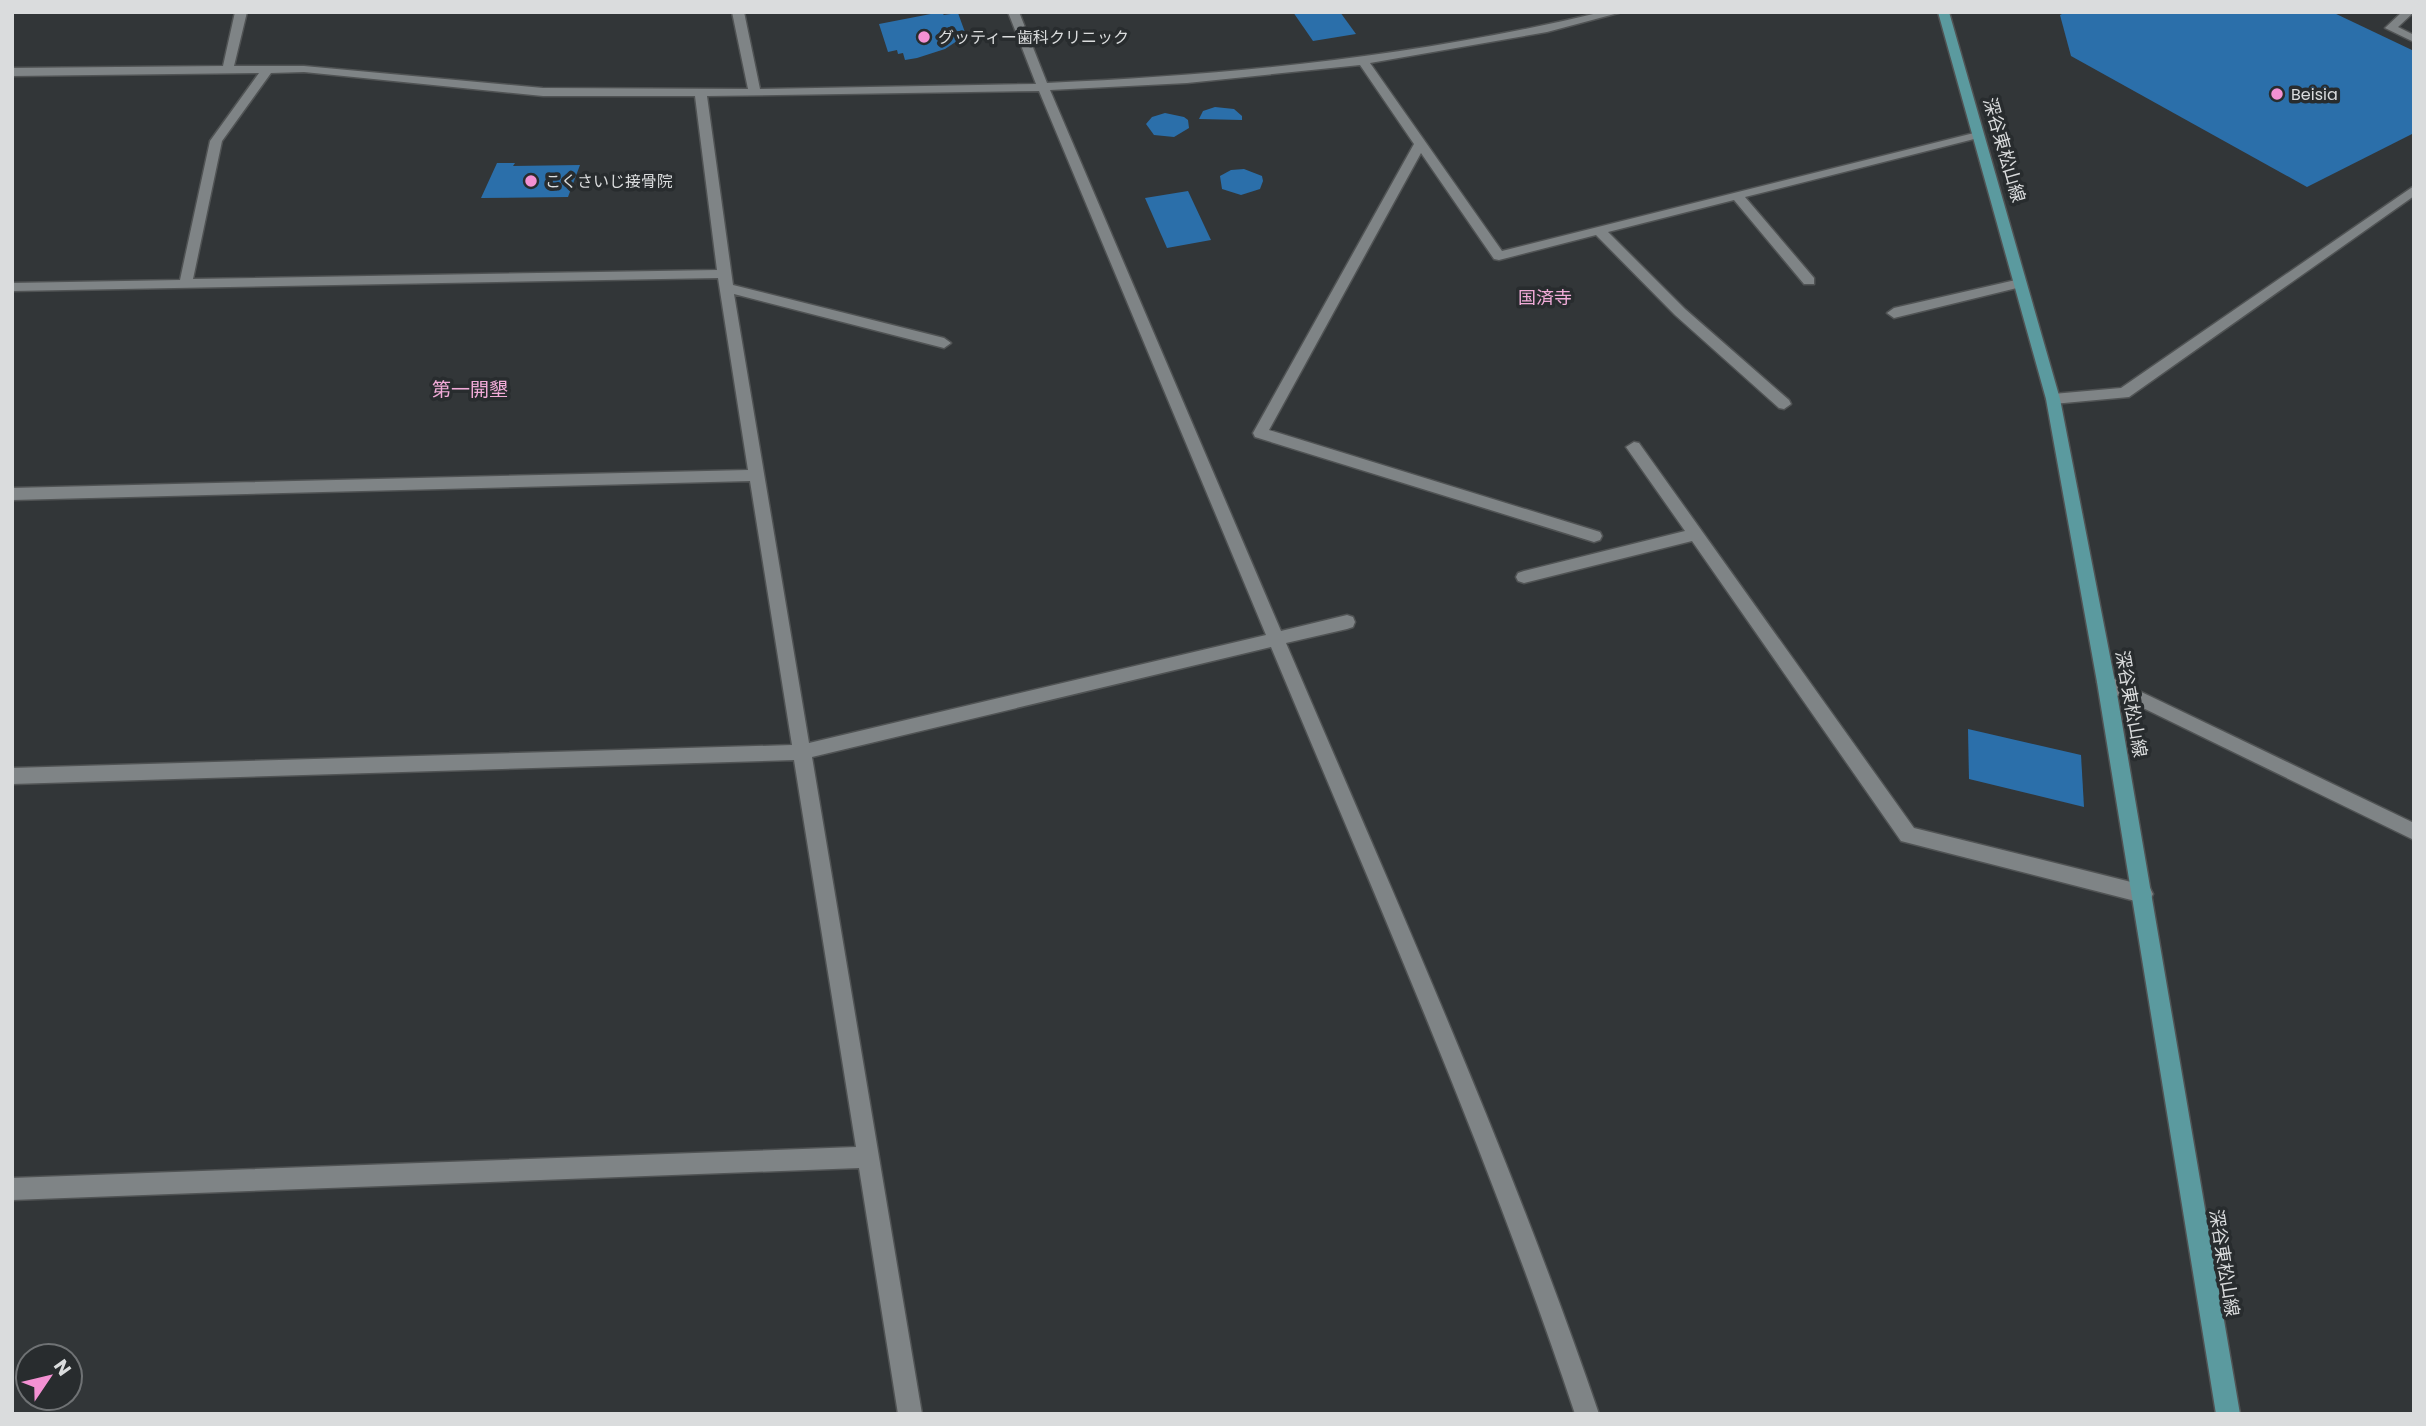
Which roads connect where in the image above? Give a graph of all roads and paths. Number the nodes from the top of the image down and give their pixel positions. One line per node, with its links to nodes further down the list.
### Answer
1 (241, 12): 10 (street)
2 (738, 12): 14 (street)
3 (1013, 12): 12 (street)
4 (1617, 12): 8 (street)
5 (1943, 12): 15 (main road, 深谷東松山線)
6 (2409, 12): 7 (street)
7 (2414, 39)
8 (1362, 60): 12 (street); 16 (street)
9 (269, 68): 10 (street); 13 (street); 22 (street)
10 (228, 69): 11 (street)
11 (12, 72)
12 (1043, 87): 14 (street); 36 (street)
13 (699, 92): 14 (street); 20 (street)
14 (755, 93)
15 (1978, 134): 18 (street); 23 (main road, 深谷東松山線)
16 (1420, 144): 19 (street); 33 (street)
17 (2414, 190): 27 (street)
18 (1736, 195): 19 (street); 21 (street)
19 (1598, 230): 28 (street)
20 (725, 281): 22 (street); 26 (street); 30 (street)
21 (1809, 281)
22 (186, 282): 24 (street)
23 (2020, 283): 25 (street); 27 (main road, 深谷東松山線)
24 (12, 287)
25 (1894, 313)
26 (944, 343)
27 (2053, 400): 37 (main road, 深谷東松山線)
28 (1784, 404)
29 (1634, 447): 32 (street)
30 (758, 475): 31 (street); 38 (street)
31 (12, 494)
32 (1695, 534): 34 (street); 41 (street)
33 (1594, 536)
34 (1524, 577)
35 (1347, 622): 36 (street)
36 (1278, 640): 38 (street); 45 (street)
37 (2106, 682): 40 (street); 41 (main road, 深谷東松山線)
38 (803, 752): 39 (street); 42 (street)
39 (12, 776)
40 (2414, 832)
41 (2143, 894): 46 (main road, 深谷東松山線)
42 (868, 1157): 43 (street); 44 (street)
43 (12, 1189)
44 (910, 1414)
45 (1587, 1414)
46 (2228, 1414)

